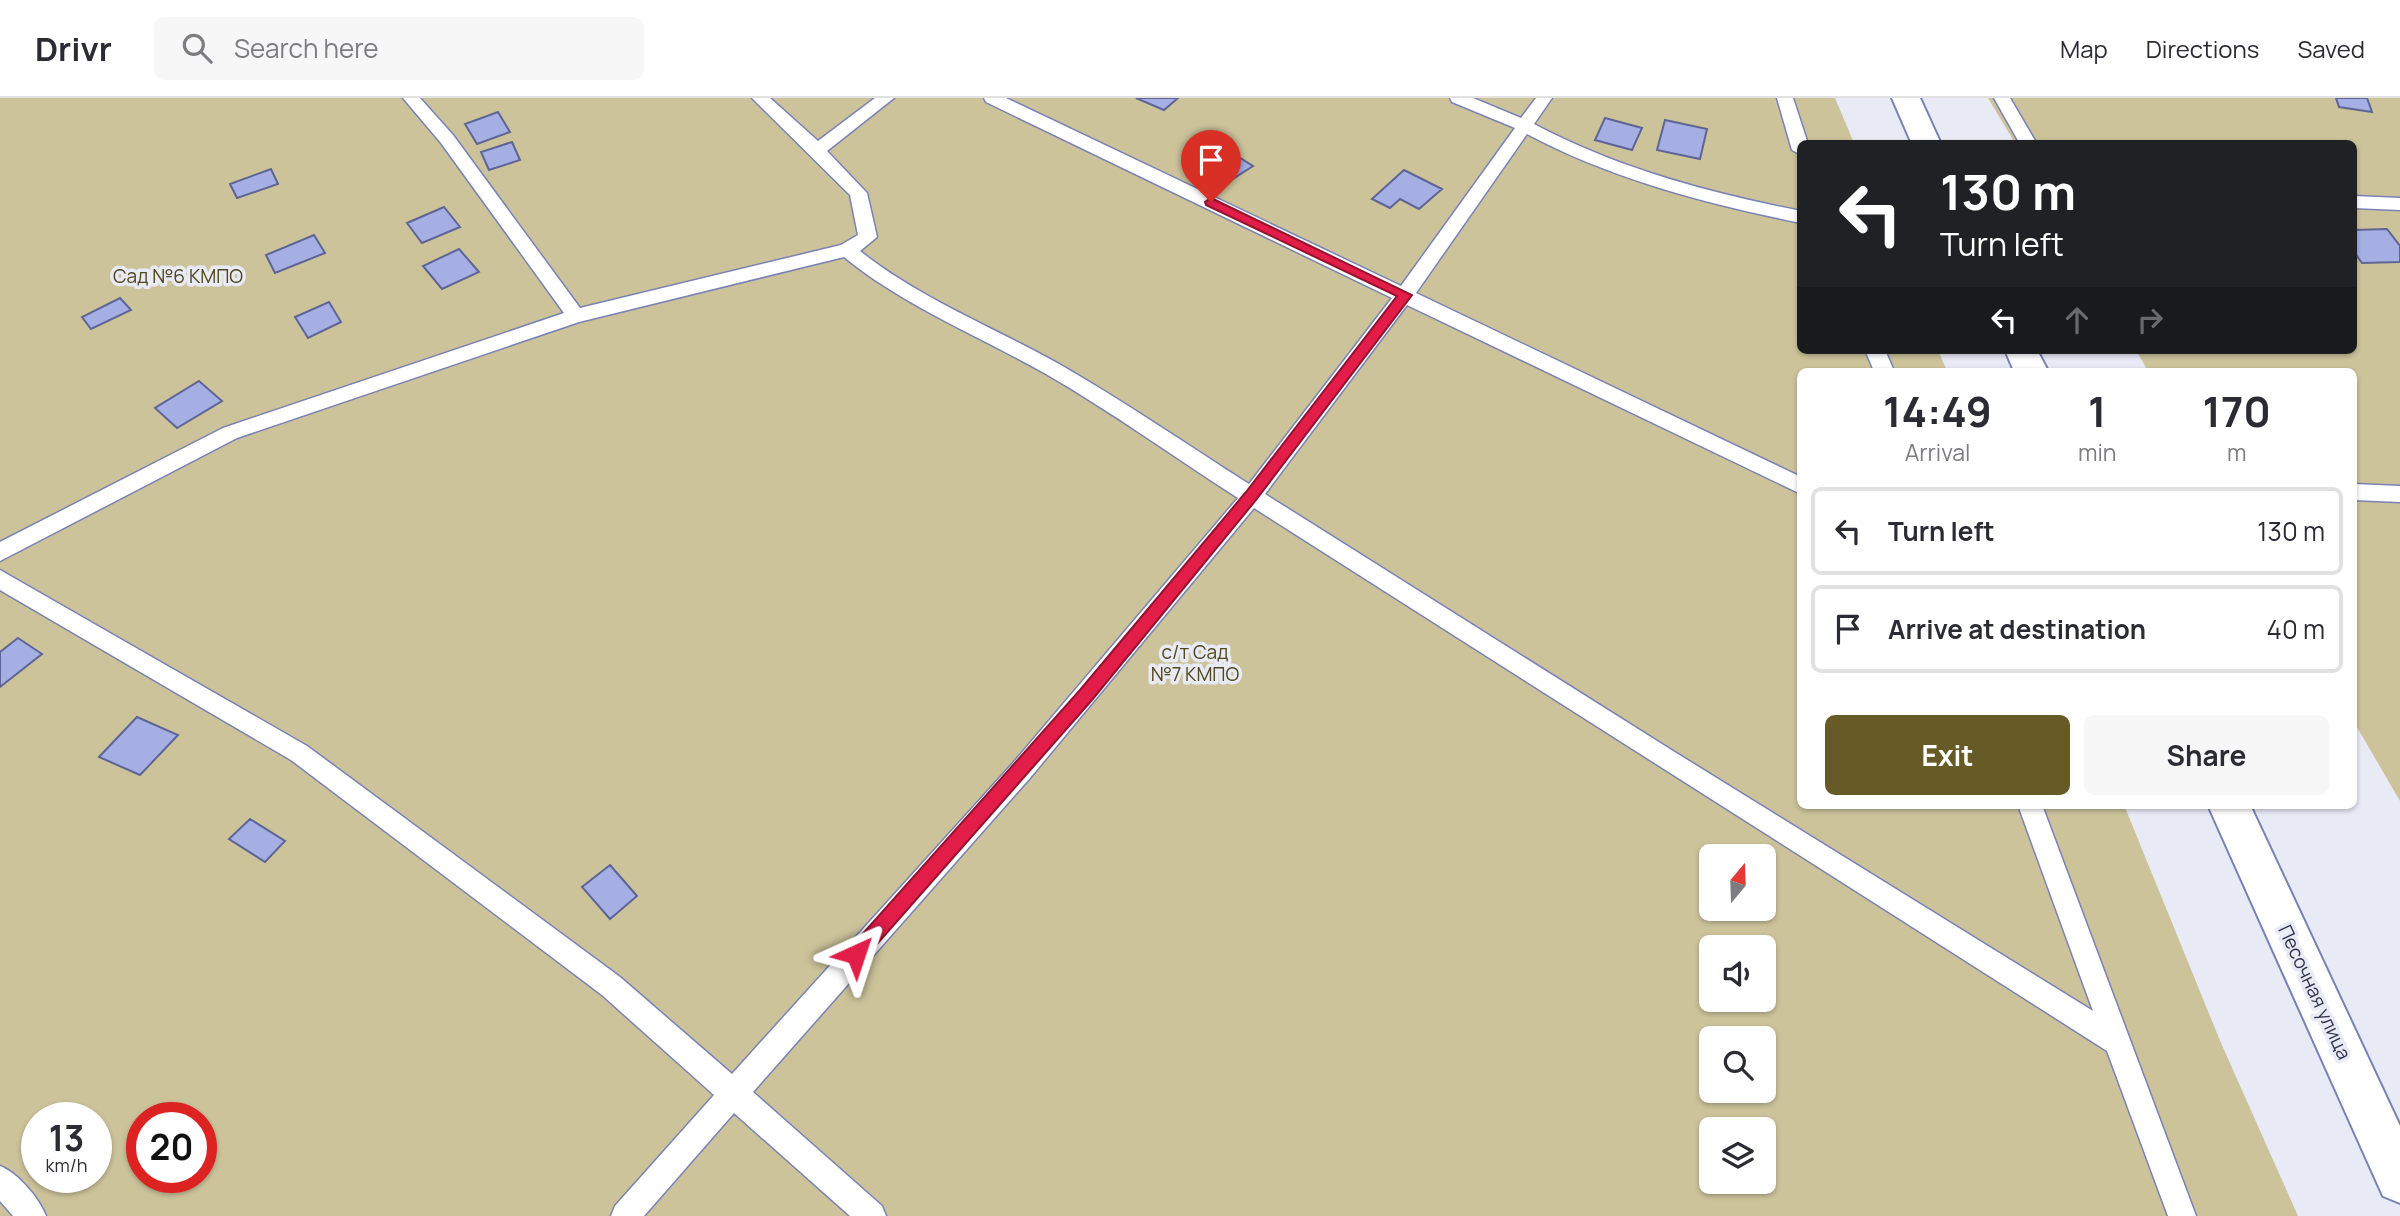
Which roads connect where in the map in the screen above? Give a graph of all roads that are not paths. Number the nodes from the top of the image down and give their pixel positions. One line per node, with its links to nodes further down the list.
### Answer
1 (411, 98): 20 (lane)
2 (760, 98): 14 (lane)
3 (886, 98): 14 (lane)
4 (992, 98): 19 (lane)
5 (1458, 98): 10 (lane)
6 (1544, 98): 10 (lane)
7 (1785, 98): 11 (lane)
8 (1906, 98): 12 (main road)
9 (2002, 98): 13 (lane)
10 (1525, 126): 17 (lane); 19 (lane)
11 (1798, 140)
12 (1925, 140)
13 (2027, 140)
14 (817, 150): 18 (lane)
15 (2357, 202): 16 (lane)
16 (2400, 204)
17 (1797, 217)
18 (847, 250): 20 (lane); 24 (lane)
19 (1405, 295): 21 (lane); 24 (lane)
20 (576, 316): 25 (lane)
21 (1797, 484)
22 (2357, 492): 23 (lane)
23 (2400, 494)
24 (1251, 496): 29 (lane); 30 (lane)
25 (0, 552)
26 (0, 579): 30 (lane)
27 (2031, 809): 29 (lane)
28 (2231, 809): 31 (main road, Песочная улица)
29 (2118, 1042): 36 (lane)
30 (732, 1093): 34 (lane); 35 (lane)
31 (2400, 1179)
32 (0, 1180): 33 (lane)
33 (32, 1216)
34 (625, 1216)
35 (872, 1216)
36 (2182, 1216)

